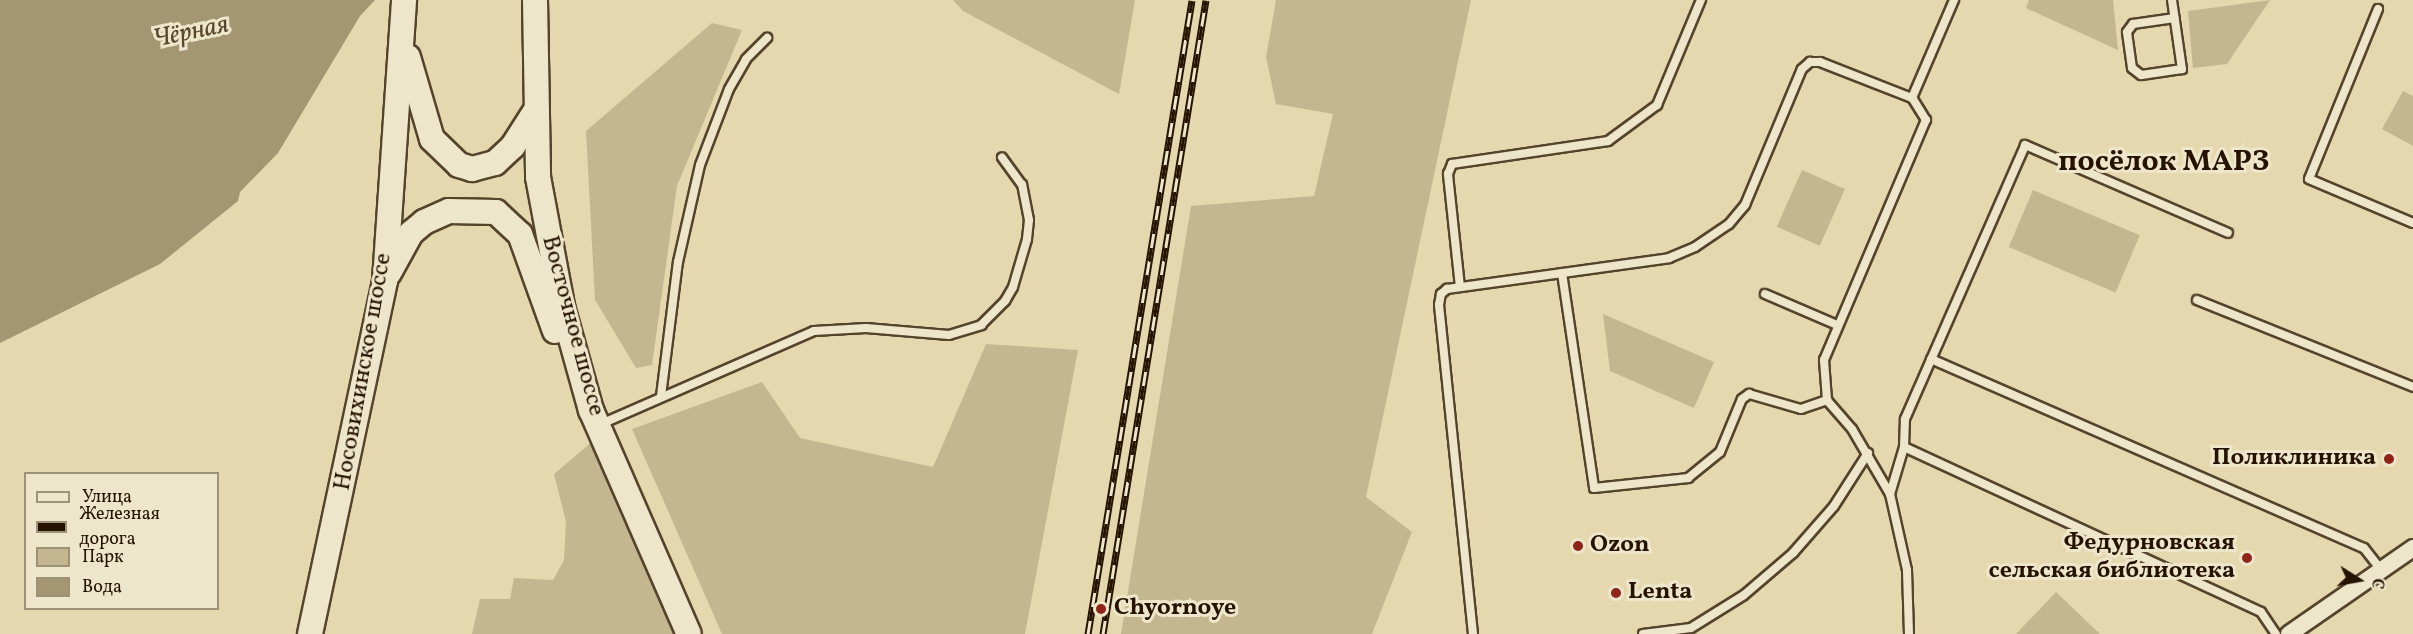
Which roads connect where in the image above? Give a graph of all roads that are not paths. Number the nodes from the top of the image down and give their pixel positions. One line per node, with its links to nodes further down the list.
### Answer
1 (404, 0): 9 (main road, Носовихинское шоссе)
2 (535, 0): 11 (main road, Восточное шоссе)
3 (1701, 0): 17 (lane)
4 (1954, 0): 10 (lane)
5 (2172, 0): 7 (lane)
6 (2378, 9): 13 (lane)
7 (2175, 18): 7 (lane)
8 (767, 38): 24 (lane)
9 (404, 40): 11 (main road); 16 (main road, Носовихинское шоссе)
10 (1912, 98): 15 (lane); 20 (lane)
11 (536, 110): 23 (main road, Восточное шоссе)
12 (1002, 157): 24 (lane)
13 (2413, 222)
14 (2228, 233): 21 (lane)
15 (1562, 273): 17 (lane); 25 (lane)
16 (385, 280): 23 (main road); 32 (main road, Носовихинское шоссе)
17 (1460, 287): 34 (lane)
18 (1765, 294): 20 (lane)
19 (2197, 300): 22 (lane)
20 (1838, 325): 25 (lane)
21 (1931, 359): 27 (lane); 31 (lane)
22 (2413, 387)
23 (583, 388): 26 (main road, Восточное шоссе)
24 (661, 396): 26 (lane)
25 (1827, 400): 28 (lane)
26 (597, 425): 33 (main road, Восточное шоссе)
27 (1904, 447): 29 (lane); 37 (lane)
28 (1868, 453): 29 (lane); 35 (lane)
29 (1890, 494): 36 (lane)
30 (2413, 548): 31 (street)
31 (2381, 570): 38 (street)
32 (310, 634)
33 (689, 634)
34 (1473, 634)
35 (1643, 634)
36 (1909, 634)
37 (2276, 634)
38 (2289, 634)

